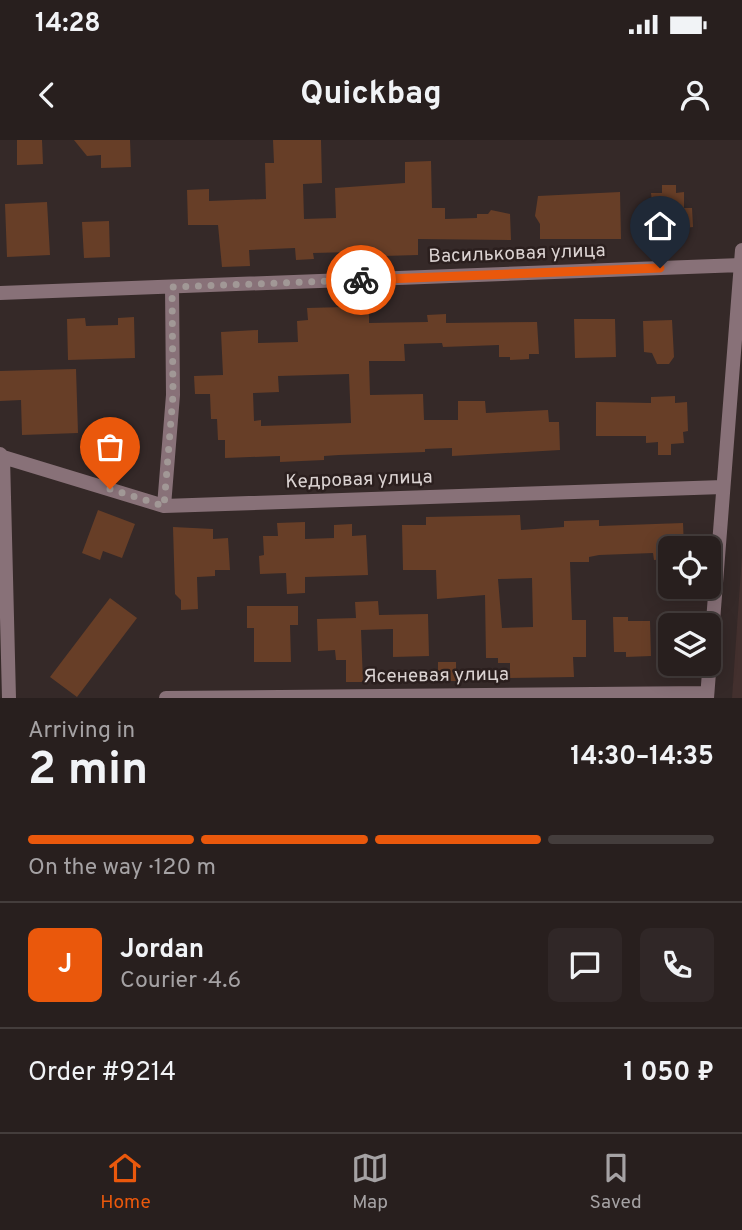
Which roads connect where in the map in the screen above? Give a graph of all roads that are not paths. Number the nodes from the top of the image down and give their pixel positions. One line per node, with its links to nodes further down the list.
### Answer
1 (742, 250): 2 (street)
2 (741, 265): 3 (street, Васильковая улица); 6 (street)
3 (172, 287): 4 (street, Васильковая улица); 7 (street)
4 (0, 293)
5 (1, 456): 7 (street, Кедровая улица); 9 (street)
6 (723, 487): 7 (street, Кедровая улица); 8 (street)
7 (164, 506)
8 (707, 696): 10 (street, Ясеневая улица)
9 (9, 698)
10 (166, 698)

